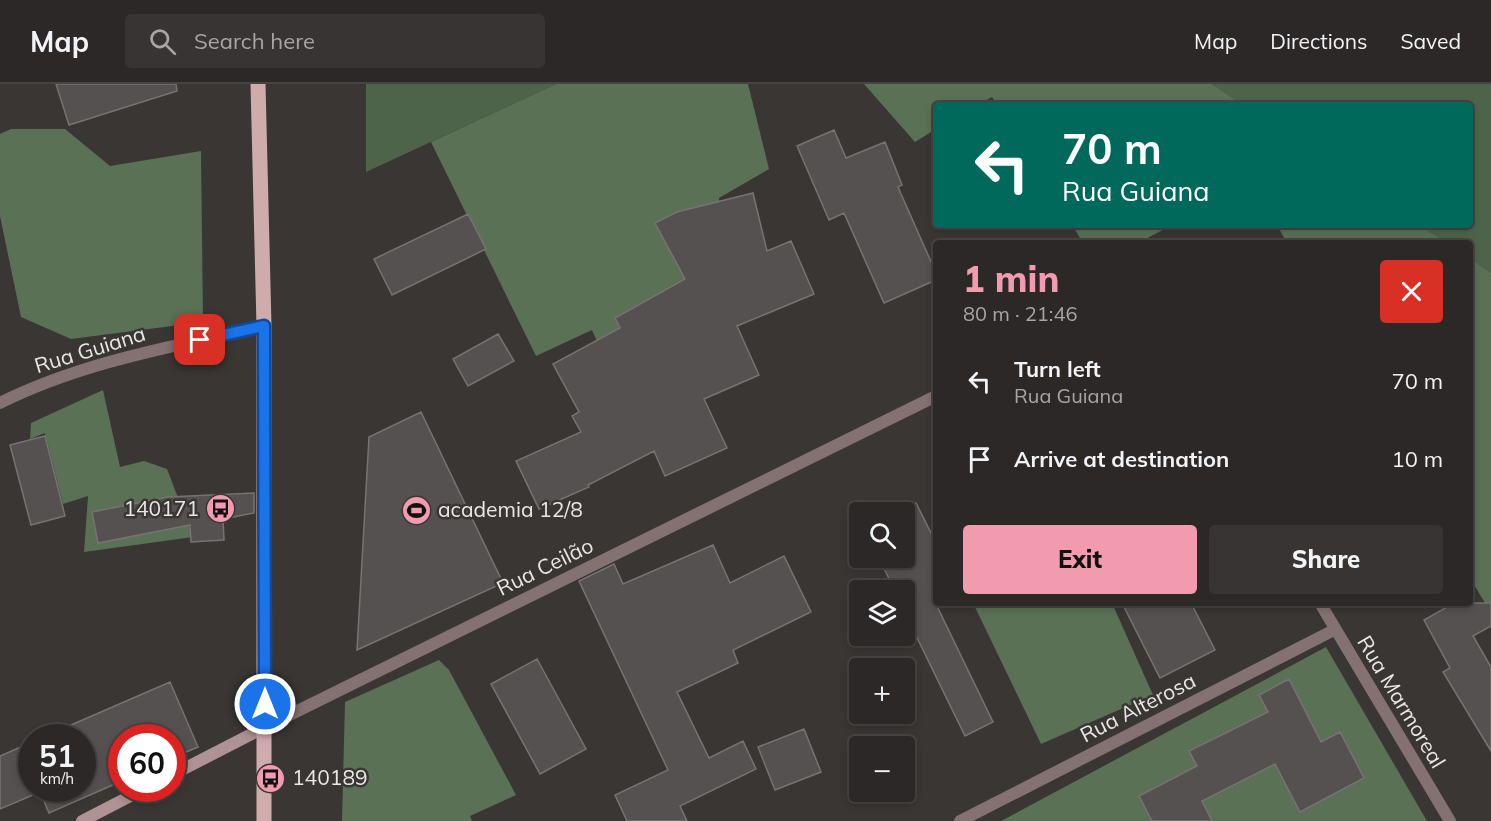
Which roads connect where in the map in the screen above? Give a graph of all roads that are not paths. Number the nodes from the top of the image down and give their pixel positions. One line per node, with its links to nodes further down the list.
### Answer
1 (258, 84): 2 (main road)
2 (264, 326): 4 (street, Rua Guiana); 7 (main road)
3 (933, 397): 7 (street, Rua Ceilão)
4 (0, 403)
5 (1322, 606): 6 (street, Rua Marmoreal)
6 (1334, 630): 12 (street, Rua Alterosa); 13 (street, Rua Marmoreal)
7 (266, 727): 8 (main road, Rua Ceilão); 11 (main road)
8 (186, 768)
9 (119, 802): 10 (main road)
10 (82, 821)
11 (264, 821)
12 (960, 821)
13 (1450, 821)

